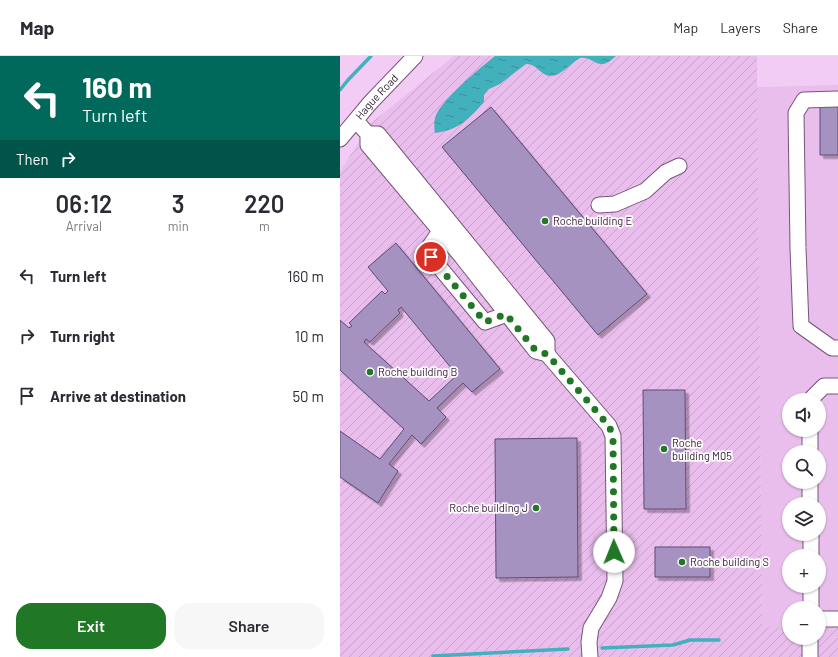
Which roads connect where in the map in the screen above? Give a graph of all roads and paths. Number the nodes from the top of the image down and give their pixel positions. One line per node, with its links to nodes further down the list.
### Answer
1 (415, 56): 3 (street, Hague Road)
2 (838, 99): 10 (street)
3 (356, 120): 4 (street); 5 (street, Hague Road)
4 (368, 134): 8 (street); 11 (street)
5 (340, 139)
6 (679, 166): 7 (street)
7 (599, 205)
8 (440, 231): 9 (street); 9 (street)
9 (506, 314): 11 (street)
10 (838, 348)
11 (547, 354): 17 (street)
12 (838, 386): 13 (street)
13 (817, 393)
14 (826, 619): 15 (street)
15 (838, 619)
16 (810, 645): 18 (street)
17 (590, 657)
18 (810, 657)

